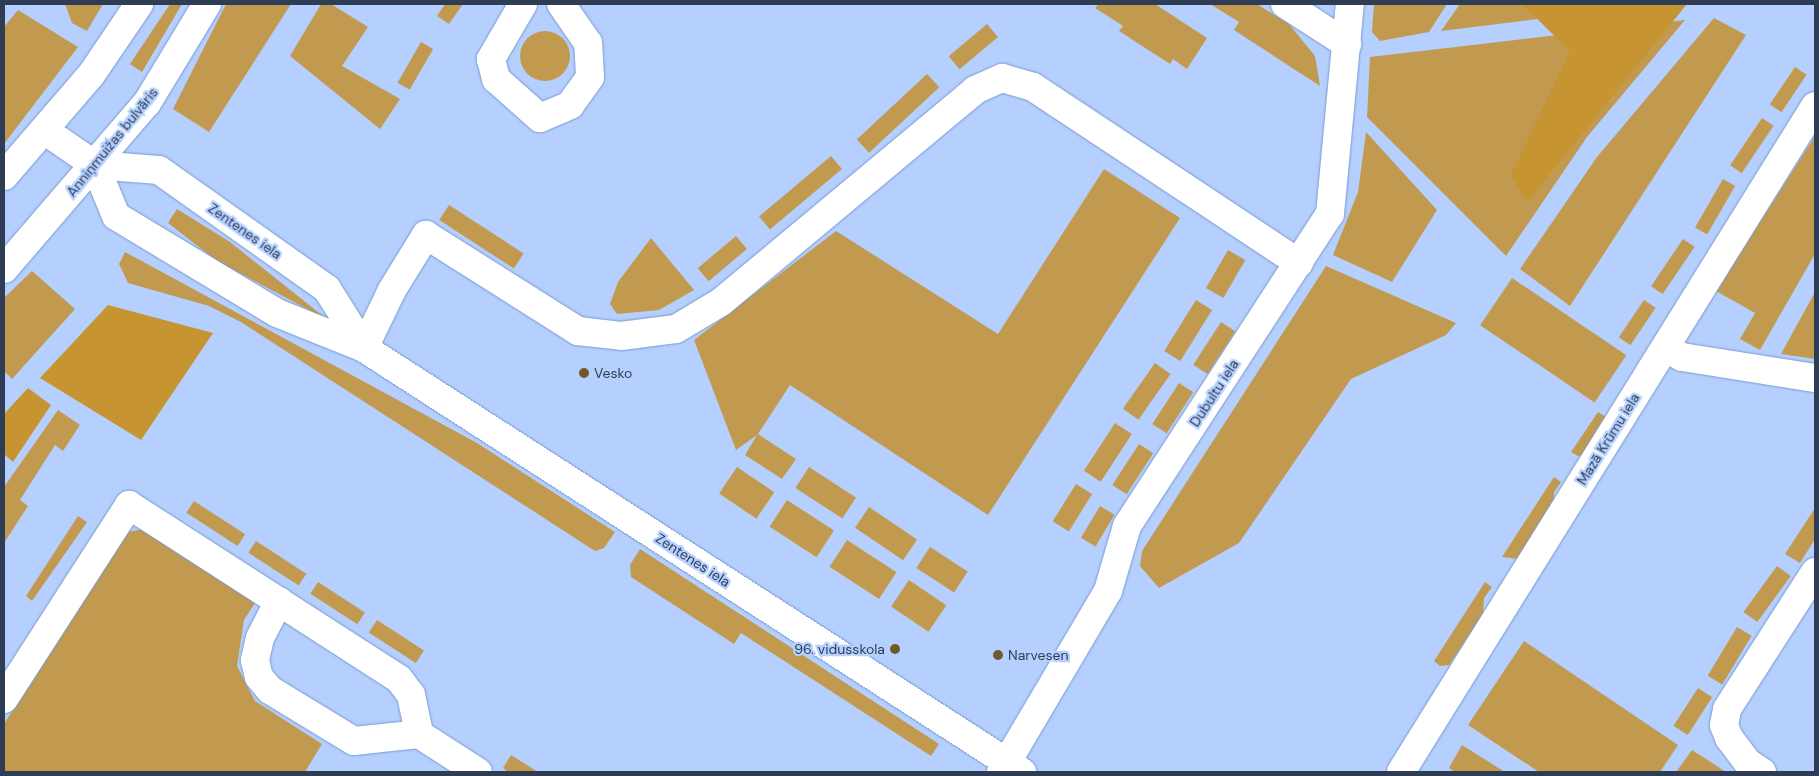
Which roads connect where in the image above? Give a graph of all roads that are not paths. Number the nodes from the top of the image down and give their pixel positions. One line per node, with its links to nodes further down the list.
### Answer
1 (139, 4): 9 (street)
2 (207, 4): 10 (street, Anniņmuižas bulvāris)
3 (523, 4): 4 (street)
4 (561, 4)
5 (1284, 4): 7 (street)
6 (1350, 4): 7 (street, Dubultu iela)
7 (1347, 44): 12 (street, Dubultu iela)
8 (1815, 106): 15 (street, Mazā Krūmu iela)
9 (44, 130): 10 (street); 11 (street)
10 (94, 165): 13 (street, Anniņmuižas bulvāris); 14 (street, Zentenes iela); 14 (street, Zentenes iela)
11 (4, 176)
12 (1299, 263): 14 (street); 21 (street, Dubultu iela)
13 (4, 269)
14 (364, 348): 21 (street, Zentenes iela)
15 (1665, 348): 16 (street); 23 (street, Mazā Krūmu iela)
16 (1815, 378)
17 (1815, 572): 24 (street)
18 (279, 601): 19 (street); 20 (street); 20 (street)
19 (4, 699)
20 (419, 734): 22 (street)
21 (1010, 769)
22 (478, 772)
23 (1401, 772)
24 (1762, 772)

